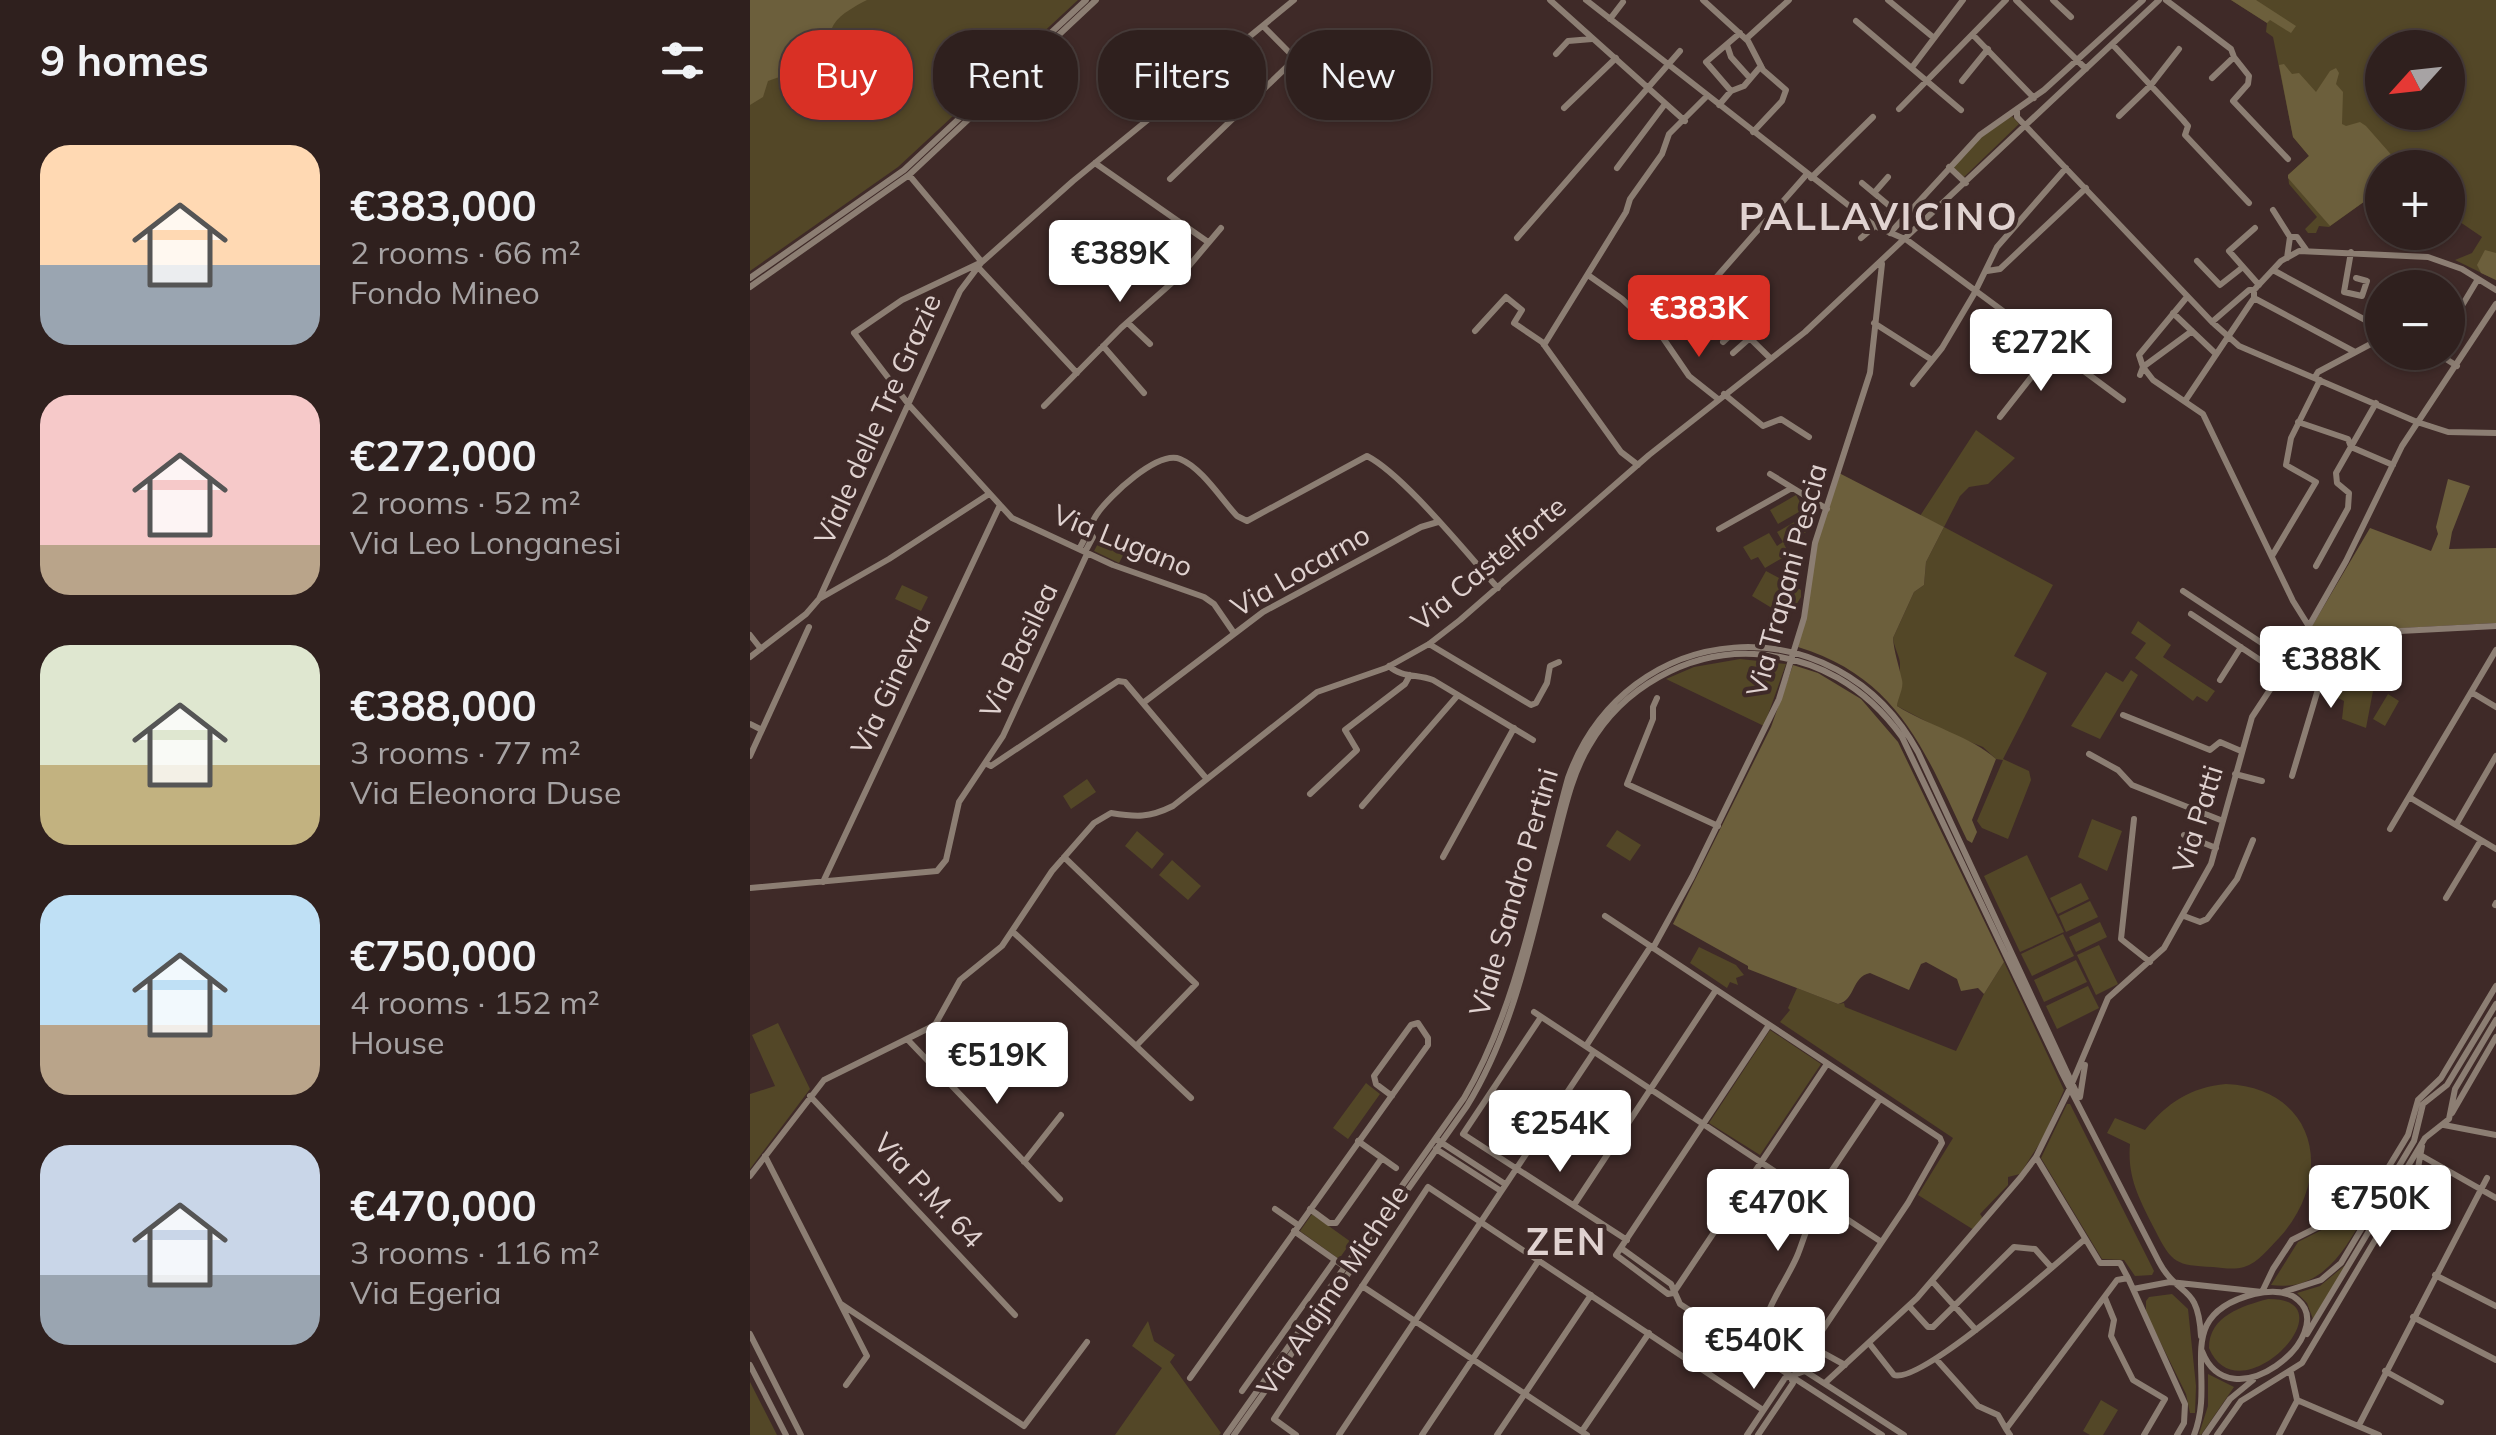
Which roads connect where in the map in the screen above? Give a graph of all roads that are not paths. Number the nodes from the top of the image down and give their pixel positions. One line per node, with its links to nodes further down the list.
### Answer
1 (1086, 0): 100 (street)
2 (1096, 0): 70 (street)
3 (1294, 0): 22 (street)
4 (1550, 0): 25 (street)
5 (1586, 0): 19 (street)
6 (1703, 0): 26 (street)
7 (1789, 0): 26 (street)
8 (1888, 0): 27 (street)
9 (1963, 0): 27 (street)
10 (2006, 0): 24 (street)
11 (2016, 0): 37 (street)
12 (2053, 0): 17 (street)
13 (2143, 0): 16 (street)
14 (2162, 0): 18 (street, Via Castelforte); 35 (street)
15 (1623, 2): 19 (street)
16 (2134, 8): 18 (street); 21 (street)
17 (2072, 17)
18 (2141, 17): 23 (street, Via Castelforte)
19 (1610, 18): 38 (street)
20 (1856, 21): 40 (street)
21 (2119, 21): 23 (street); 37 (street)
22 (1262, 26): 30 (street); 66 (street)
23 (2127, 30): 29 (street, Via Castelforte)
24 (1973, 34): 32 (street); 45 (street)
25 (1593, 38): 34 (street); 36 (street)
26 (1744, 38): 28 (street); 39 (street)
27 (1934, 38): 40 (street)
28 (1727, 44): 43 (street); 49 (street)
29 (2112, 44): 42 (street, Via Castelforte); 47 (street)
30 (1286, 49)
31 (2179, 49): 47 (street)
32 (1988, 50): 46 (street); 51 (street)
33 (1680, 52): 38 (street)
34 (1556, 54)
35 (2234, 57): 44 (street); 65 (street)
36 (1616, 58): 48 (street); 55 (street)
37 (2077, 60): 42 (street); 51 (street)
38 (1668, 65): 48 (street); 50 (street)
39 (1761, 66): 43 (street); 64 (street)
40 (1913, 66): 45 (street)
41 (1286, 67): 73 (street)
42 (2086, 69): 59 (street, Via Castelforte)
43 (1750, 77): 49 (street)
44 (2212, 78)
45 (1929, 80): 56 (street); 57 (street)
46 (1962, 82)
47 (2150, 85): 60 (street); 78 (street)
48 (1646, 87): 52 (street); 85 (street)
49 (1731, 91): 54 (street)
50 (1707, 96): 54 (street); 62 (street)
51 (2034, 98): 53 (street)
52 (1665, 104): 62 (street); 67 (street)
53 (2026, 104): 58 (street); 59 (street)
54 (1719, 105): 64 (street)
55 (1564, 108)
56 (1899, 109)
57 (1961, 110)
58 (2017, 110): 63 (street); 68 (street)
59 (2038, 115): 63 (street, Via Castelforte)
60 (2119, 116)
61 (1873, 117): 71 (street)
62 (1685, 121): 99 (street)
63 (2026, 126): 69 (street); 75 (street, Via Castelforte)
64 (1753, 132): 71 (street)
65 (2288, 159)
66 (1094, 163): 88 (street); 95 (street)
67 (1616, 168)
68 (1950, 168): 75 (street); 83 (street)
69 (2066, 168): 76 (street); 98 (street)
70 (909, 175): 95 (street); 103 (street)
71 (1809, 176): 80 (street); 107 (street)
72 (1888, 177): 77 (street)
73 (1170, 179)
74 (1862, 183): 77 (street)
75 (1966, 183): 87 (street, Via Castelforte)
76 (2086, 188): 98 (street); 108 (street)
77 (1874, 193): 80 (street)
78 (2249, 203)
79 (2273, 210): 84 (street)
80 (1876, 226): 83 (street); 86 (street)
81 (1221, 228): 88 (street)
82 (2255, 228): 96 (street)
83 (1890, 233): 87 (street); 89 (street)
84 (2290, 237): 90 (street); 92 (street)
85 (1517, 238)
86 (1861, 238)
87 (1906, 240): 89 (street, Via Castelforte); 104 (street)
88 (1208, 242): 113 (street)
89 (1893, 249): 93 (street, Via Castelforte)
90 (2307, 252): 91 (street); 92 (street)
91 (2351, 252): 101 (street); 102 (street)
92 (2287, 258): 97 (street)
93 (1883, 261): 115 (street, Via Trapani Pescia); 132 (street, Via Castelforte)
94 (2197, 261): 96 (street)
95 (980, 264): 136 (street); 143 (street, Viale delle Tre Grazie); 143 (street, Via Lugano)
96 (2243, 267): 106 (street)
97 (2273, 270): 106 (street); 112 (street)
98 (1985, 271): 104 (street)
99 (1588, 275): 120 (street); 124 (street)
100 (750, 278)
101 (2356, 278)
102 (2478, 279): 105 (street); 109 (street)
103 (750, 287)
104 (1976, 290): 127 (street); 133 (street)
105 (2496, 290)
106 (2256, 291): 114 (street); 121 (street); 128 (street)
107 (1704, 293): 116 (street); 120 (street)
108 (2188, 297): 111 (street); 114 (street)
109 (2465, 301)
110 (2496, 304): 130 (street, Via Patti)
111 (2173, 312): 118 (street); 135 (street)
112 (2365, 320)
113 (1128, 322): 123 (street); 125 (street)
114 (2212, 322): 121 (street)
115 (1874, 323): 133 (street); 159 (street, Via Trapani Pescia)
116 (1740, 326): 119 (street); 122 (street)
117 (1475, 331): 124 (street)
118 (2192, 331): 131 (street); 135 (street)
119 (1751, 337): 129 (street); 132 (street)
120 (1663, 338): 140 (street)
121 (2228, 338): 131 (street); 137 (street)
122 (1724, 342)
123 (1150, 344)
124 (1544, 345): 152 (street)
125 (1103, 346): 136 (street); 139 (street)
126 (2365, 347): 128 (street)
127 (2054, 348): 141 (street); 146 (street)
128 (2355, 352): 137 (street)
129 (1733, 353)
130 (2465, 353)
131 (2216, 354): 142 (street)
132 (1771, 359): 140 (street, Via Castelforte)
133 (1932, 360): 138 (street)
134 (2454, 370): 148 (street, Via Patti)
135 (2142, 371): 142 (street)
136 (1077, 372): 145 (street)
137 (2317, 378): 144 (street); 147 (street)
138 (1913, 384)
139 (1144, 393)
140 (1721, 397): 150 (street); 152 (street, Via Castelforte)
141 (2123, 400)
142 (2186, 401): 164 (street)
143 (909, 404): 156 (street, Via Lugano); 168 (street, Viale delle Tre Grazie)
144 (2376, 404): 148 (street); 151 (street)
145 (1044, 406)
146 (2000, 417)
147 (2298, 422): 151 (street); 164 (street)
148 (2417, 422): 149 (street); 153 (street, Via Patti)
149 (2496, 433)
150 (1810, 437)
151 (2351, 448): 153 (street); 165 (street)
152 (1638, 465): 166 (street, Via Castelforte)
153 (2394, 465): 170 (street, Via Patti)
154 (1770, 474): 155 (street)
155 (1792, 488): 159 (street); 162 (street)
156 (989, 494): 158 (street, Via Lugano); 168 (street)
157 (1422, 504): 160 (street); 161 (street); 163 (street, Via Basilea)
158 (1000, 505): 163 (street, Via Lugano); 223 (street, Via Ginevra)
159 (1827, 510): 181 (street, Via Trapani Pescia)
160 (1438, 522): 161 (street, Via Locarno); 166 (street)
161 (1420, 527): 173 (street, Via Locarno)
162 (1718, 529)
163 (1084, 552): 173 (street, Via Lugano); 203 (street, Via Basilea)
164 (2272, 556): 170 (street)
165 (2316, 566)
166 (1498, 588): 177 (street, Via Castelforte)
167 (2183, 591): 183 (street)
168 (819, 599): 179 (street)
169 (2191, 614): 178 (street)
170 (2308, 625): 175 (street, Via Patti)
171 (2496, 626): 176 (street)
172 (809, 627): 197 (street)
173 (1234, 633): 192 (street, Via Locarno)
174 (750, 635): 179 (street)
175 (2304, 636): 176 (street); 183 (street, Via Patti)
176 (2334, 636): 205 (street)
177 (1429, 644): 184 (street); 185 (street, Via Castelforte)
178 (2242, 648): 186 (street); 188 (street)
179 (761, 649): 182 (street)
180 (2496, 650): 189 (street)
181 (1792, 656): 214 (street, Via Trapani Pescia); 246 (street, Viale Sandro Pertini); 263 (street, Viale Sandro Pertini)
182 (750, 657)
183 (2289, 661): 186 (street, Via Patti)
184 (1560, 662)
185 (1389, 666): 187 (street); 206 (street, Via Castelforte)
186 (2281, 674): 199 (street, Via Patti)
187 (1410, 675): 190 (street); 208 (street)
188 (2220, 680)
189 (2471, 692): 193 (street); 209 (street)
190 (1458, 696): 196 (street); 210 (street)
191 (1657, 698): 214 (street)
192 (1143, 703): 203 (street); 206 (street)
193 (2496, 706)
194 (2123, 715): 199 (street)
195 (750, 724): 197 (street)
196 (1514, 728): 198 (street); 221 (street)
197 (762, 730): 201 (street)
198 (1534, 740)
199 (2241, 751): 204 (street, Via Patti)
200 (2089, 754): 212 (street)
201 (750, 756)
202 (2496, 756): 213 (street)
203 (987, 764): 223 (street, Via Basilea)
204 (2235, 774): 207 (street); 212 (street, Via Patti)
205 (2292, 776)
206 (1206, 778): 222 (street, Via Castelforte)
207 (2262, 782)
208 (1310, 794)
209 (2408, 797): 213 (street); 215 (street)
210 (1362, 806)
211 (2134, 820): 230 (street)
212 (2222, 821): 219 (street, Via Patti)
213 (2456, 825): 218 (street)
214 (1718, 826): 229 (street, Via Trapani Pescia)
215 (2390, 829)
216 (2184, 835): 219 (street)
217 (2253, 840): 227 (street)
218 (2481, 840): 220 (street); 225 (street)
219 (2216, 848): 227 (street, Via Patti)
220 (2496, 849)
221 (1443, 857)
222 (1064, 858): 228 (street, Via Castelforte); 240 (street)
223 (822, 882): 224 (street)
224 (750, 888)
225 (2446, 898)
226 (1605, 916): 229 (street)
227 (2184, 916): 230 (street, Via Patti)
228 (1012, 930): 239 (street, Via Castelforte); 240 (street)
229 (1652, 947): 232 (street); 241 (street, Via Trapani Pescia)
230 (2150, 962): 235 (street, Via Patti)
231 (2496, 986): 237 (street)
232 (1716, 990): 236 (street); 247 (street)
233 (2496, 1004): 245 (street)
234 (2496, 1021): 242 (street); 254 (street)
235 (2098, 1024): 246 (street, Via Patti); 253 (street)
236 (1769, 1025): 244 (street); 257 (street)
237 (2469, 1031): 245 (street); 274 (street)
238 (2496, 1037): 242 (street)
239 (908, 1040): 249 (street, Via Castelforte); 268 (street)
240 (1136, 1046): 251 (street)
241 (1586, 1046): 243 (street); 271 (street)
242 (2490, 1048): 254 (street)
243 (1594, 1052): 247 (street); 271 (street)
244 (1827, 1064): 252 (street); 269 (street)
245 (2460, 1065): 248 (street)
246 (2072, 1085): 253 (street, Viale Sandro Pertini); 266 (street, Via Patti)
247 (1651, 1089): 257 (street); 280 (street)
248 (2435, 1095): 254 (street); 255 (street)
249 (810, 1096): 264 (street, Via Castelforte); 309 (street, Via P.M. 64)
250 (1392, 1096): 250 (street); 262 (street)
251 (1191, 1098)
252 (1880, 1098): 279 (street); 287 (street)
253 (2083, 1109): 290 (street, Viale Sandro Pertini)
254 (2452, 1110): 258 (street); 259 (street)
255 (2422, 1113): 258 (street); 274 (street)
256 (1061, 1115): 268 (street)
257 (1704, 1124): 269 (street); 286 (street)
258 (2440, 1125): 259 (street); 261 (street)
259 (2480, 1130): 260 (street)
260 (2496, 1135)
261 (2424, 1140): 265 (street); 321 (street)
262 (1358, 1141): 267 (street); 282 (street)
263 (1436, 1144): 275 (street); 291 (street, Viale Sandro Pertini); 349 (street, Viale Sandro Pertini)
264 (765, 1156): 272 (street, Via Castelforte); 305 (street)
265 (2422, 1156): 276 (street); 330 (street)
266 (2036, 1157): 285 (street); 295 (street, Via Patti)
267 (1382, 1158): 270 (street); 282 (street)
268 (1024, 1162): 278 (street)
269 (1762, 1163): 279 (street); 302 (street)
270 (1396, 1168)
271 (1516, 1168): 275 (street); 280 (street)
272 (750, 1176)
273 (2487, 1178): 276 (street)
274 (2385, 1182): 300 (street); 301 (street)
275 (1503, 1188): 283 (street)
276 (2480, 1190): 277 (street); 293 (street)
277 (2496, 1198)
278 (1060, 1199)
279 (1817, 1199): 287 (street); 313 (street)
280 (1574, 1205): 286 (street)
281 (1275, 1209): 284 (street)
282 (1310, 1209): 284 (street)
283 (1481, 1221): 289 (street); 298 (street, Via Alajmo Michele); 312 (street)
284 (1296, 1228): 288 (street); 332 (street)
285 (2085, 1239): 292 (street); 294 (street)
286 (1627, 1240): 302 (street)
287 (1880, 1241): 320 (street)
288 (1335, 1260): 291 (street); 335 (street)
289 (1539, 1260): 303 (street); 323 (street)
290 (2159, 1262): 296 (street); 297 (street, Viale Sandro Pertini)
291 (1345, 1268): 348 (street, Viale Sandro Pertini)
292 (2051, 1268): 308 (street); 314 (street)
293 (2435, 1274): 307 (street); 311 (street)
294 (2128, 1278): 299 (street); 304 (street)
295 (1932, 1282): 306 (street, Via Patti); 308 (street)
296 (2158, 1282): 297 (street); 299 (street)
297 (2174, 1282): 300 (street); 317 (street, Viale Sandro Pertini)
298 (1362, 1286): 312 (street); 350 (street, Via Alajmo Michele)
299 (2133, 1290): 336 (street)
300 (2262, 1292): 301 (street); 317 (street)
301 (2281, 1292): 321 (street)
302 (1673, 1293): 331 (street)
303 (1591, 1295): 316 (street); 337 (street)
304 (2104, 1297): 338 (street); 343 (street)
305 (841, 1304): 318 (street); 334 (street)
306 (1909, 1306): 308 (street); 319 (street, Via Patti)
307 (2496, 1306)
308 (1955, 1307): 314 (street)
309 (1014, 1315)
310 (1732, 1315): 313 (street)
311 (2412, 1317): 325 (street); 329 (street)
312 (1415, 1321): 323 (street); 351 (street)
313 (1765, 1321): 320 (street)
314 (1976, 1330): 324 (street)
315 (750, 1334): 347 (street)
316 (1649, 1334): 341 (street); 344 (street)
317 (2201, 1336): 322 (street)
318 (1087, 1342)
319 (1870, 1343): 324 (street); 326 (street, Via Patti)
320 (1811, 1347): 326 (street)
321 (2296, 1347): 328 (street)
322 (2202, 1351): 328 (street); 360 (street)
323 (1472, 1359): 337 (street); 352 (street)
324 (1936, 1360): 343 (street)
325 (2496, 1360)
326 (1845, 1364): 333 (street, Via Patti)
327 (750, 1365): 346 (street)
328 (2269, 1370): 361 (street)
329 (2384, 1370): 340 (street); 342 (street)
330 (2291, 1373): 339 (street); 345 (street)
331 (1790, 1376): 333 (street); 341 (street); 355 (street); 356 (street)
332 (1190, 1378)
333 (1826, 1382): 357 (street)
334 (846, 1384)
335 (1242, 1391)
336 (2180, 1392): 338 (street); 359 (street)
337 (1525, 1394): 344 (street); 353 (street)
338 (2164, 1399): 358 (street)
339 (2297, 1400): 342 (street); 362 (street)
340 (2440, 1402)
341 (1763, 1410): 354 (street)
342 (2359, 1424): 363 (street)
343 (2008, 1432)
344 (1583, 1434)
345 (2219, 1434)
346 (786, 1435)
347 (801, 1435)
348 (1226, 1435)
349 (1234, 1435)
350 (1296, 1435)
351 (1339, 1435)
352 (1422, 1435)
353 (1497, 1435)
354 (1747, 1435)
355 (1758, 1435)
356 (1882, 1435)
357 (1904, 1435)
358 (2144, 1435)
359 (2177, 1435)
360 (2194, 1435)
361 (2205, 1435)
362 (2279, 1435)
363 (2379, 1435)

